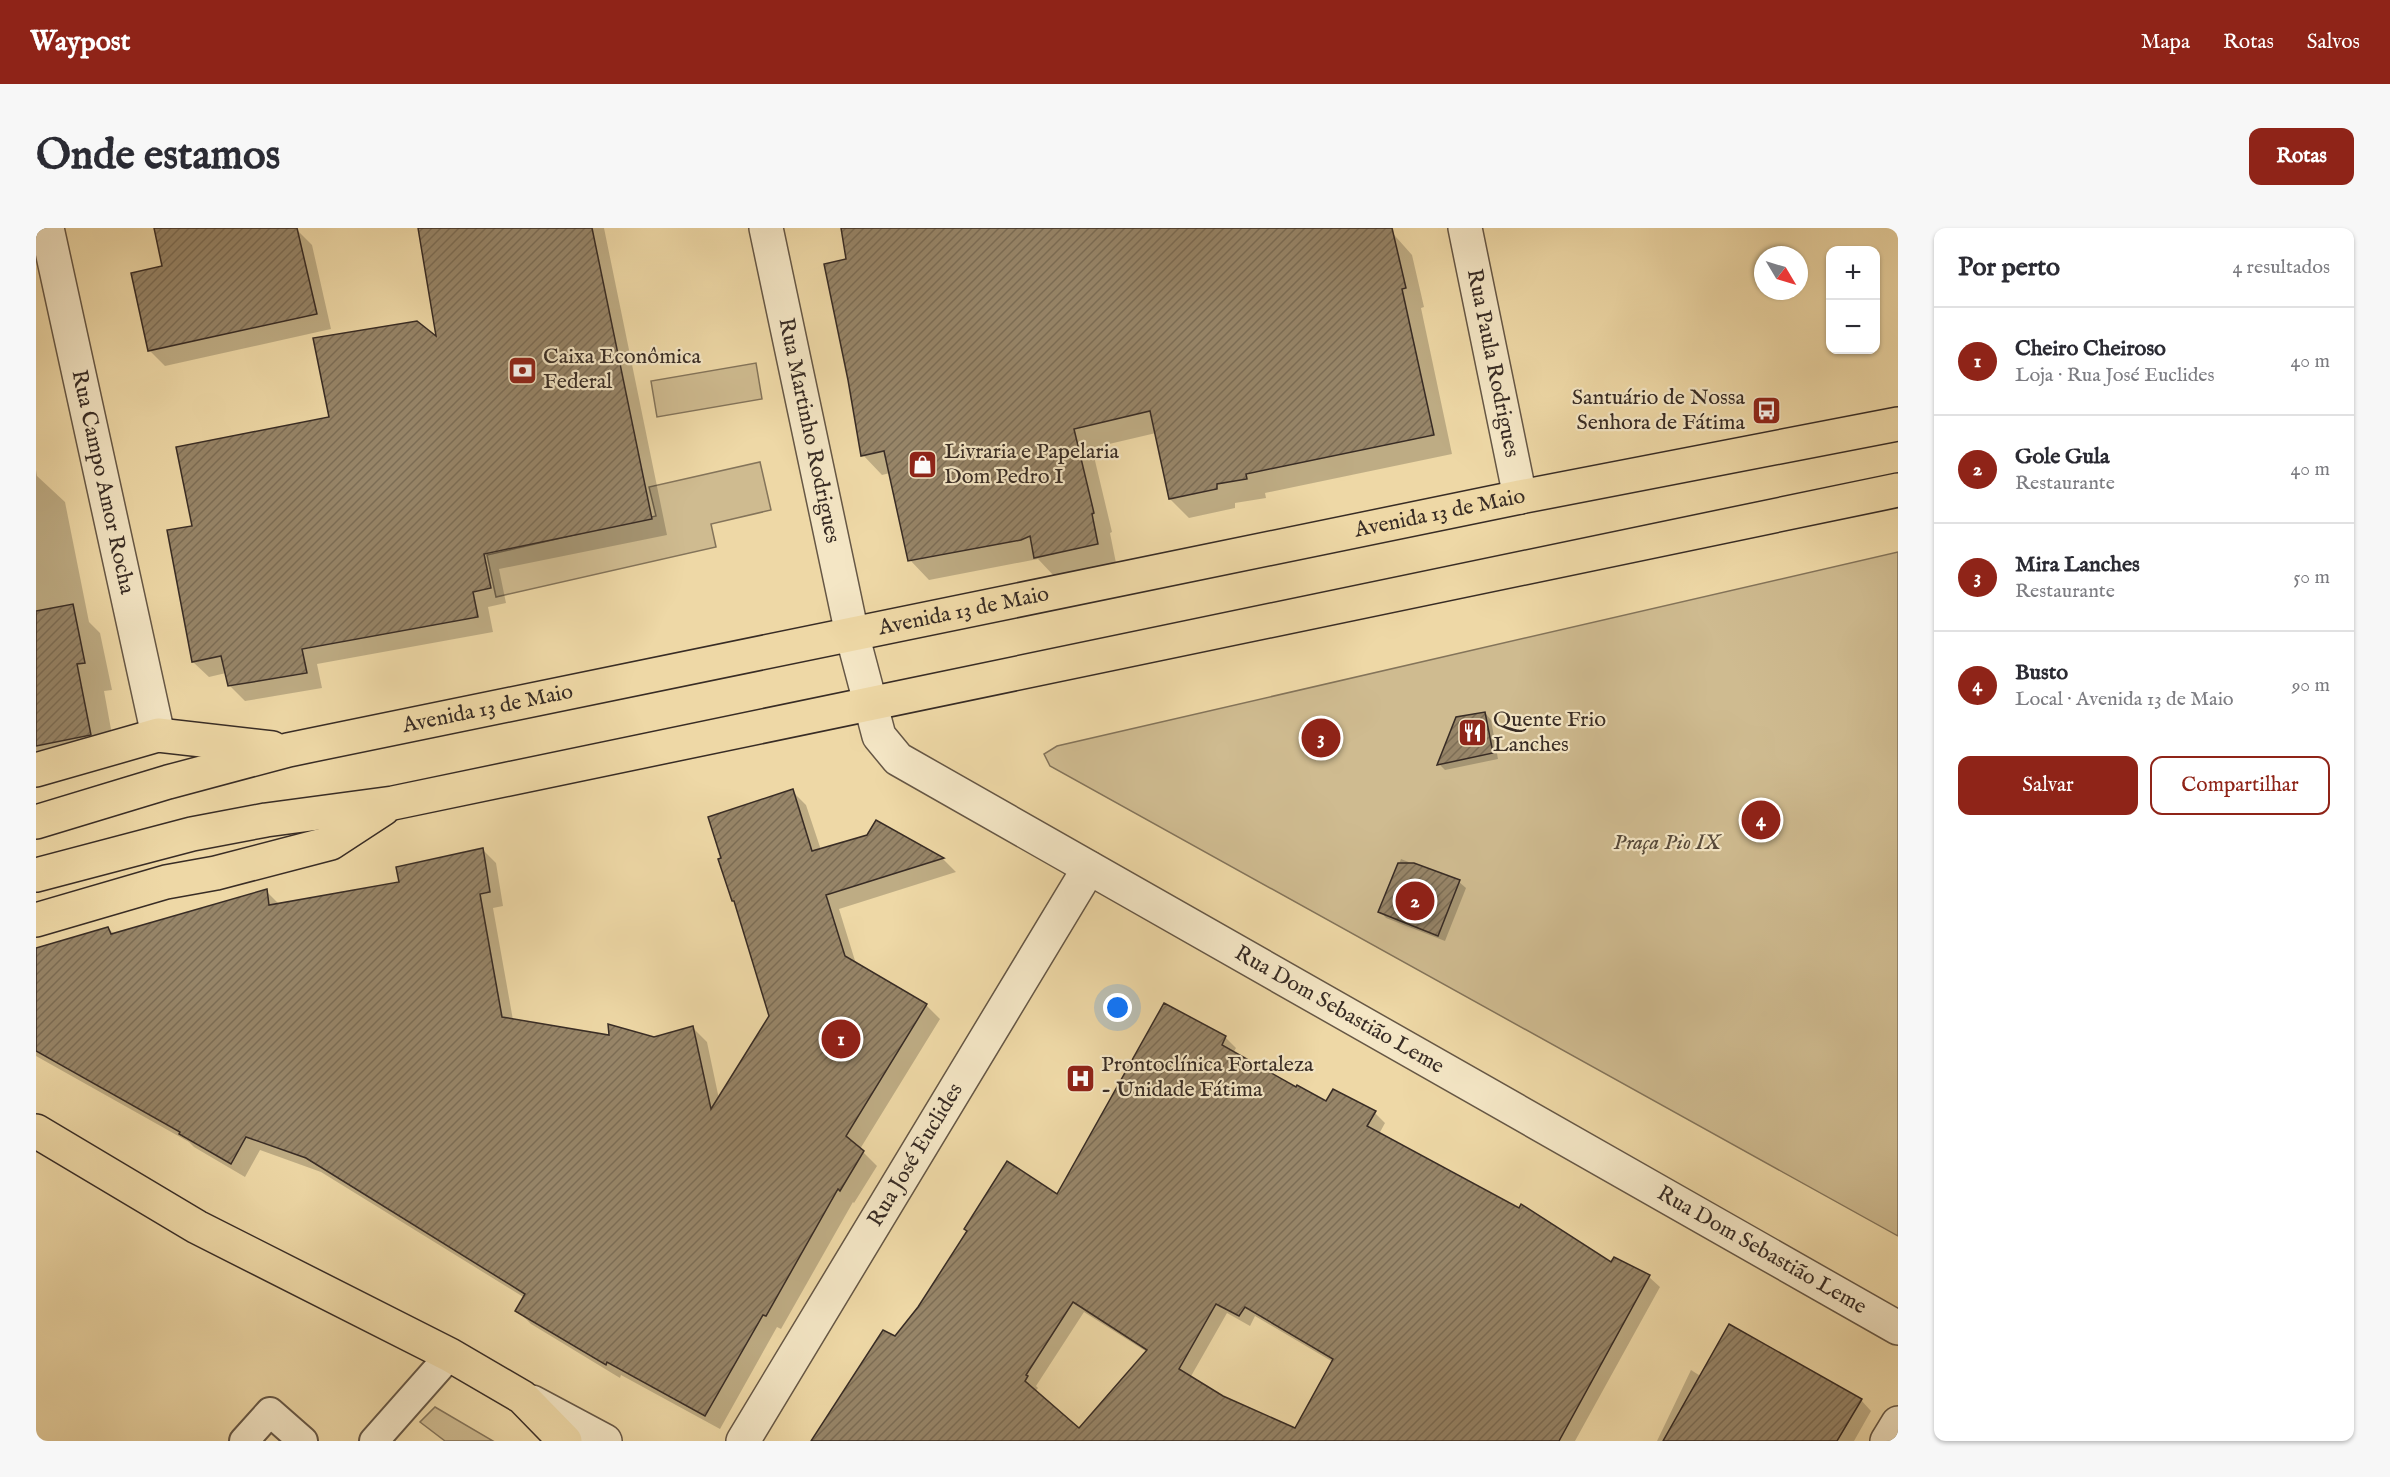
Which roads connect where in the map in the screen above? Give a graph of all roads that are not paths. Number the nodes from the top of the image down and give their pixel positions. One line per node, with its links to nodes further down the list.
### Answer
1 (47, 228): 9 (street, Rua Campo Amor Rocha)
2 (766, 228): 7 (street, Rua Martinho Rodrigues)
3 (1466, 228): 6 (street, Rua Paula Rodrigues)
4 (1898, 424): 6 (main road, Avenida 13 de Maio)
5 (1898, 490): 8 (main road)
6 (1520, 497): 7 (main road, Avenida 13 de Maio)
7 (852, 634): 8 (street, Rua Dom Sebastião Leme); 10 (main road, Avenida 13 de Maio)
8 (870, 704): 12 (main road); 14 (street, Rua Dom Sebastião Leme)
9 (158, 735): 10 (main road); 11 (main road)
10 (288, 750): 13 (main road, Avenida 13 de Maio)
11 (36, 770)
12 (393, 803): 15 (main road); 16 (main road)
13 (36, 822)
14 (1089, 868): 18 (street, Rua Dom Sebastião Leme); 27 (street, Rua José Euclides)
15 (36, 875)
16 (36, 920)
17 (36, 1131): 19 (main road)
18 (1898, 1328)
19 (450, 1355): 20 (main road); 24 (lane)
20 (522, 1397): 25 (main road); 26 (street)
21 (1898, 1423): 28 (street)
22 (244, 1441): 23 (lane)
23 (303, 1441)
24 (374, 1441)
25 (565, 1441)
26 (604, 1441)
27 (743, 1441)
28 (1887, 1441)

